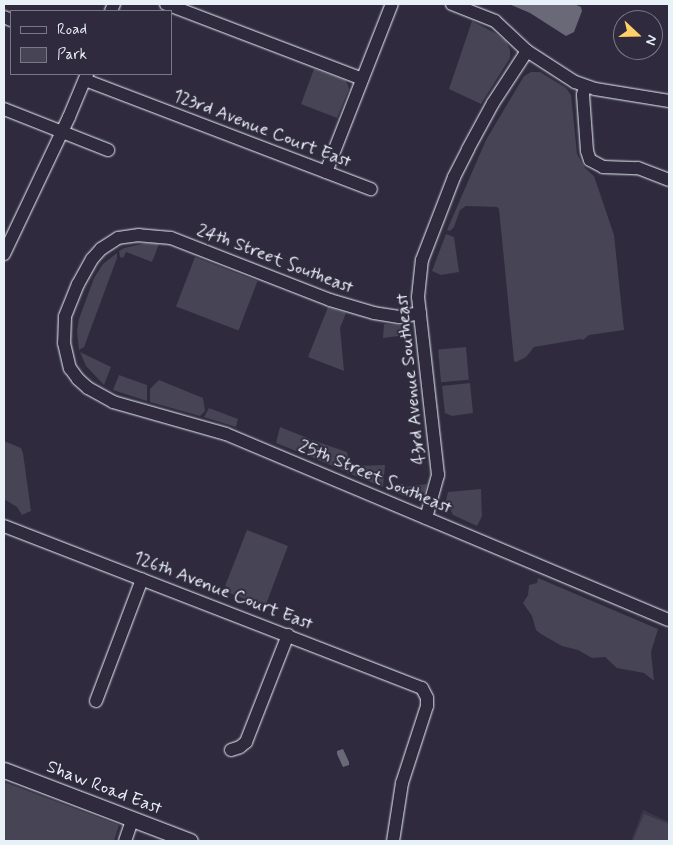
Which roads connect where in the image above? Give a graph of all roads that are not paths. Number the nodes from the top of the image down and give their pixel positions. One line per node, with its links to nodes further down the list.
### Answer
1 (166, 4): 6 (street)
2 (392, 4): 6 (street)
3 (452, 4): 4 (street)
4 (527, 51): 7 (street); 16 (street, 43rd Avenue Southeast)
5 (86, 77): 10 (street); 12 (street, 123rd Avenue Court East)
6 (362, 79): 12 (street)
7 (585, 86): 8 (street); 13 (street)
8 (669, 101)
9 (4, 109): 10 (street)
10 (62, 131): 11 (street); 15 (street)
11 (108, 150)
12 (326, 172): 14 (street, 123rd Avenue Court East)
13 (669, 180)
14 (372, 189)
15 (4, 254)
16 (420, 313): 17 (street, 24th Street Southeast); 18 (street, 43rd Avenue Southeast)
17 (70, 368): 18 (street, 25th Street Southeast)
18 (426, 518): 21 (street, 25th Street Southeast)
19 (4, 526): 20 (street, 126th Avenue Court East)
20 (142, 579): 22 (street, 126th Avenue Court East); 23 (street)
21 (669, 620)
22 (288, 635): 24 (street); 29 (street, 126th Avenue Court East)
23 (96, 701)
24 (231, 750)
25 (4, 770): 26 (main road, Shaw Road East)
26 (134, 818): 27 (street); 28 (main road, Shaw Road East)
27 (125, 841)
28 (190, 841)
29 (393, 841)

